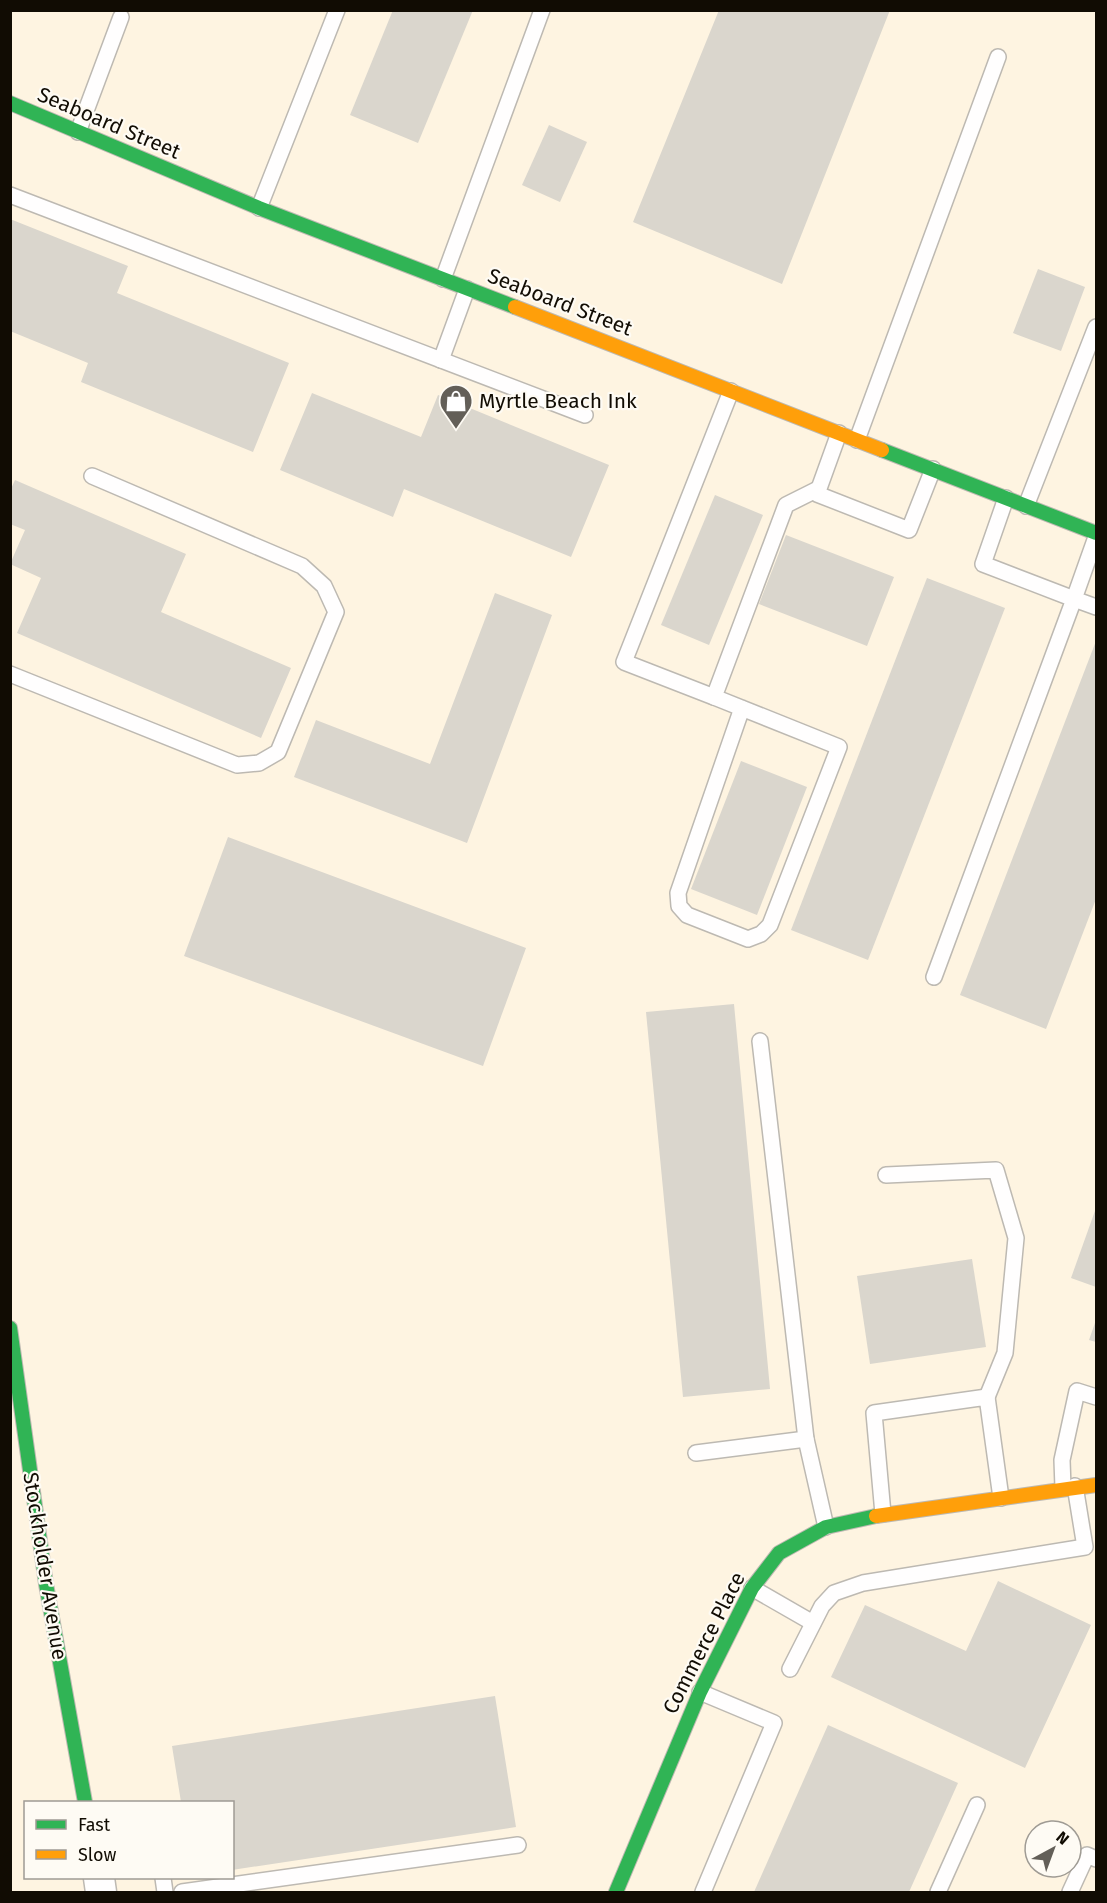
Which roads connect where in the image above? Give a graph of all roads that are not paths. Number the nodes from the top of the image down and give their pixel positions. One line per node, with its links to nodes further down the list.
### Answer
1 (337, 10): 8 (lane)
2 (542, 10): 9 (lane)
3 (121, 16): 6 (lane)
4 (998, 57): 16 (lane)
5 (10, 103): 6 (street, Seaboard Street)
6 (78, 132): 8 (street, Seaboard Street)
7 (10, 195): 12 (lane)
8 (259, 208): 9 (street, Seaboard Street)
9 (443, 279): 10 (street, Seaboard Street)
10 (468, 289): 12 (lane); 13 (street, Seaboard Street)
11 (1096, 327): 21 (lane)
12 (441, 360): 14 (lane)
13 (731, 391): 15 (street, Seaboard Street); 26 (lane)
14 (585, 415)
15 (839, 433): 16 (street, Seaboard Street); 19 (lane)
16 (857, 440): 17 (street, Seaboard Street)
17 (933, 469): 19 (lane); 20 (street, Seaboard Street)
18 (92, 476): 25 (lane)
19 (818, 489): 26 (lane)
20 (1006, 498): 21 (street, Seaboard Street); 23 (lane)
21 (1026, 506): 22 (street, Seaboard Street)
22 (1096, 535): 23 (lane)
23 (1074, 599): 24 (lane); 28 (lane)
24 (1096, 607)
25 (10, 674)
26 (714, 697): 27 (lane)
27 (742, 708): 27 (lane)
28 (934, 977)
29 (759, 1041): 34 (lane)
30 (886, 1175): 33 (lane)
31 (10, 1328): 45 (street, Stockholder Avenue)
32 (1096, 1396): 37 (lane)
33 (987, 1397): 38 (lane); 39 (lane)
34 (806, 1439): 35 (lane); 40 (lane)
35 (696, 1453)
36 (1096, 1485): 37 (street, Commerce Place)
37 (1069, 1487): 38 (street, Commerce Place); 42 (lane)
38 (1001, 1498): 39 (street, Commerce Place)
39 (883, 1514): 40 (street, Commerce Place)
40 (826, 1527): 41 (street, Commerce Place)
41 (752, 1588): 42 (lane); 44 (street, Commerce Place)
42 (813, 1623): 43 (lane)
43 (790, 1669)
44 (700, 1692): 50 (street, Commerce Place); 51 (lane)
45 (85, 1801)
46 (977, 1805): 52 (lane)
47 (518, 1845): 49 (lane)
48 (1096, 1859): 53 (lane)
49 (182, 1893)
50 (616, 1893)
51 (703, 1893)
52 (938, 1893)
53 (1070, 1893)

